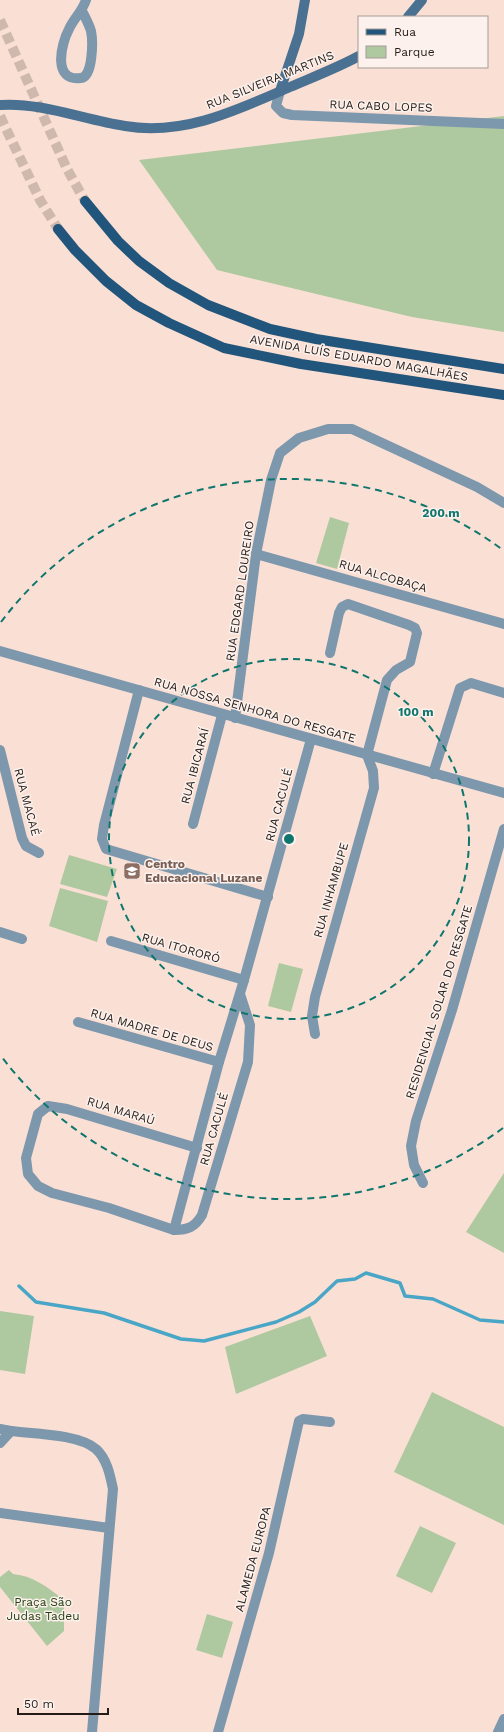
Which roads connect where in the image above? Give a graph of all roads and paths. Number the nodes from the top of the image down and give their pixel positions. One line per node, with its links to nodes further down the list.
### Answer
1 (86, 0): 4 (street)
2 (305, 0): 7 (main road)
3 (422, 0): 5 (main road)
4 (82, 11): 4 (street)
5 (409, 16)
6 (358, 56): 7 (main road, RUA SILVEIRA MARTINS)
7 (280, 91): 8 (main road, RUA SILVEIRA MARTINS); 9 (street, RUA CABO LOPES)
8 (0, 105)
9 (504, 124)
10 (84, 201): 12 (main road, AVENIDA LUÍS EDUARDO MAGALHÃES)
11 (58, 229): 13 (main road, AVENIDA LUÍS EDUARDO MAGALHÃES)
12 (504, 369)
13 (504, 396)
14 (504, 503): 15 (street, RUA EDGARD LOUREIRO)
15 (256, 554): 16 (street, RUA ALCOBAÇA); 22 (street, RUA EDGARD LOUREIRO)
16 (504, 624)
17 (0, 651): 19 (street, RUA NOSSA SENHORA DO RESGATE)
18 (330, 653): 25 (street)
19 (139, 690): 21 (street, RUA NOSSA SENHORA DO RESGATE); 31 (street)
20 (504, 693): 26 (street)
21 (222, 715): 22 (street, RUA NOSSA SENHORA DO RESGATE); 28 (street, RUA IBICARAÍ)
22 (235, 718): 23 (street, RUA NOSSA SENHORA DO RESGATE)
23 (311, 739): 25 (street, RUA NOSSA SENHORA DO RESGATE); 31 (street, RUA CACULÉ)
24 (0, 750): 30 (street, RUA MACAÉ)
25 (367, 755): 26 (street, RUA NOSSA SENHORA DO RESGATE); 38 (street, RUA INHAMBUPE)
26 (433, 774): 27 (street, RUA NOSSA SENHORA DO RESGATE)
27 (504, 793)
28 (193, 824)
29 (504, 829): 42 (street, RESIDENCIAL SOLAR DO RESGATE)
30 (39, 853)
31 (268, 897): 35 (street, RUA CACULÉ)
32 (0, 932): 33 (street)
33 (22, 939)
34 (111, 940): 35 (street, RUA ITORORÓ)
35 (244, 980): 36 (street, RUA CACULÉ)
36 (240, 994): 39 (street, RUA CACULÉ); 43 (street, RUA CACULÉ)
37 (78, 1022): 39 (street, RUA MADRE DE DEUS)
38 (315, 1034)
39 (219, 1062): 41 (street, RUA CACULÉ)
40 (38, 1114): 41 (street, RUA MARAÚ); 43 (street, RUA CACULÉ)
41 (197, 1148): 43 (street, RUA CACULÉ)
42 (423, 1183)
43 (174, 1230)
44 (330, 1422): 51 (street, ALAMEDA EUROPA)
45 (0, 1429): 46 (street)
46 (11, 1431): 47 (street); 49 (street)
47 (0, 1443)
48 (0, 1512): 49 (street)
49 (109, 1528): 50 (street)
50 (92, 1732)
51 (218, 1732)

